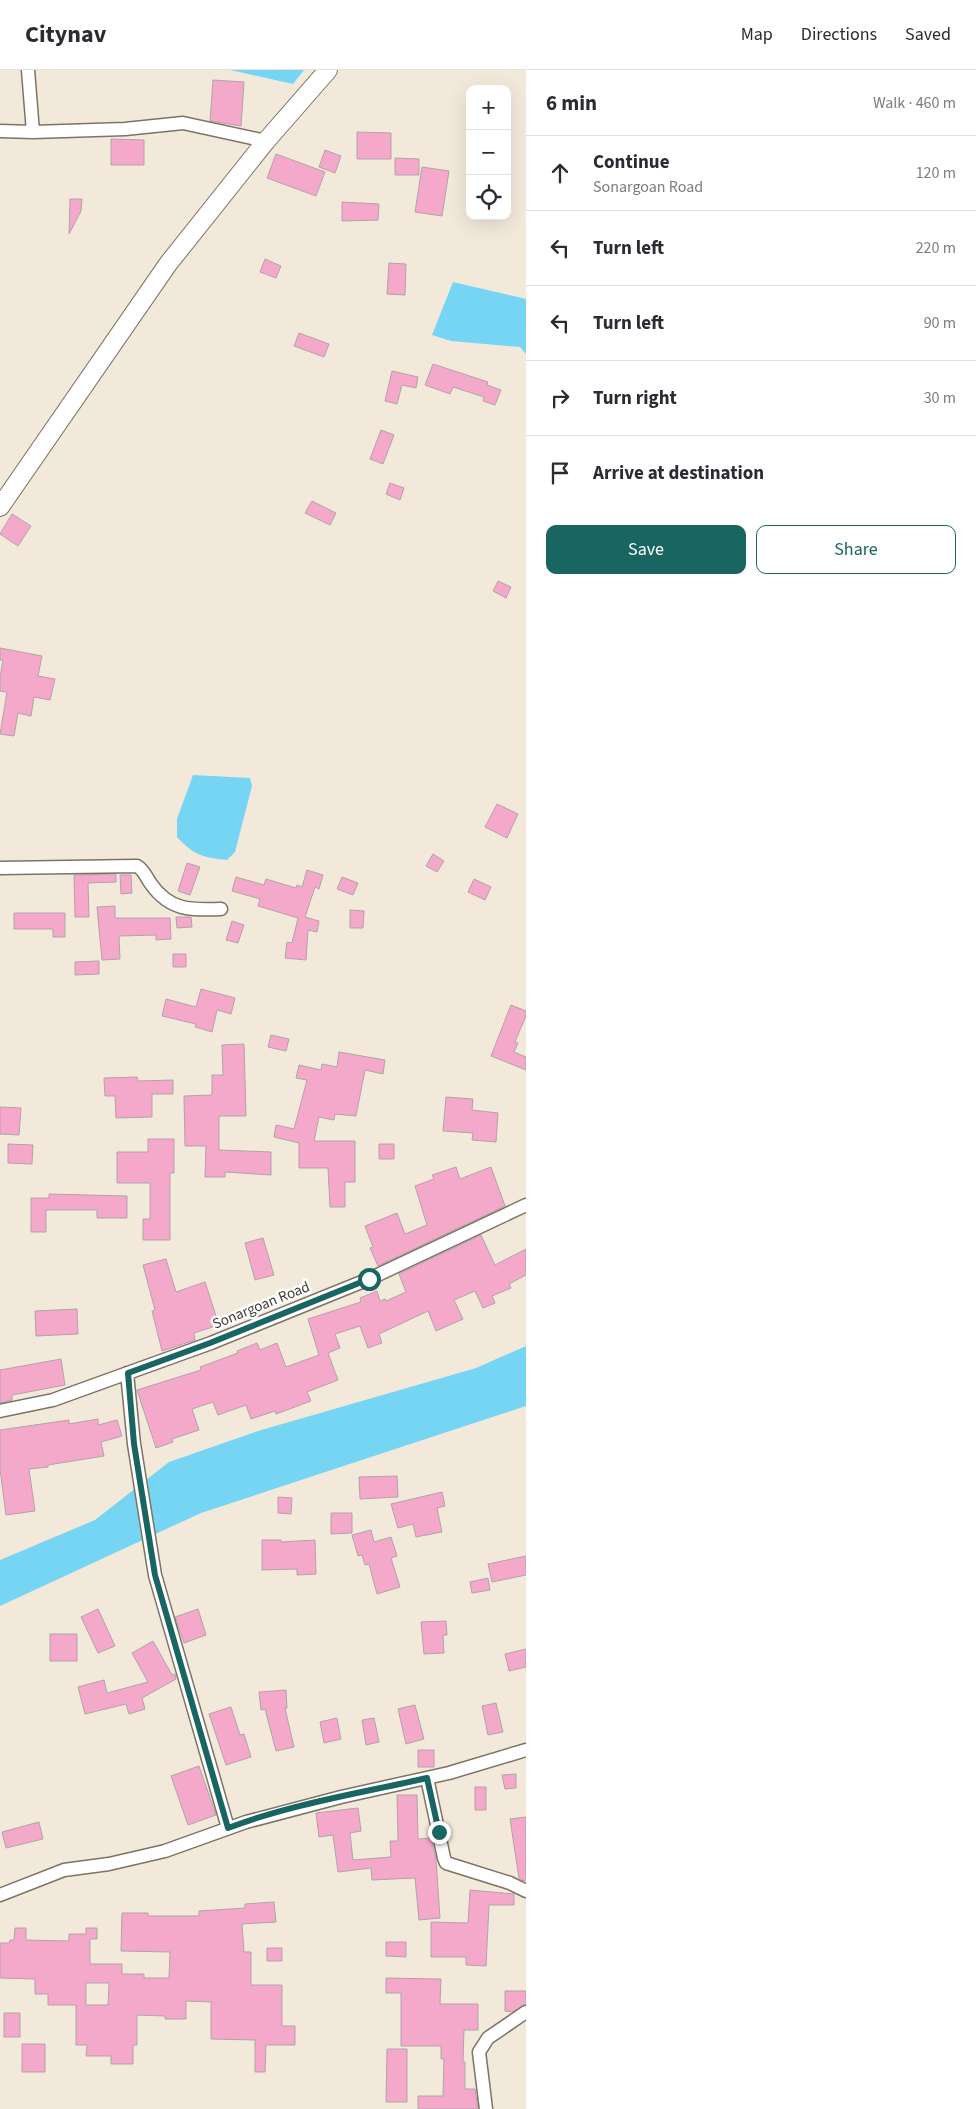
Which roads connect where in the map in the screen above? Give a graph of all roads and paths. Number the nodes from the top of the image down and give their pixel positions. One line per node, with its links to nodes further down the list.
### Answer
1 (28, 70): 4 (street)
2 (328, 70): 5 (main road)
3 (0, 131): 4 (street)
4 (33, 132): 5 (street)
5 (266, 141): 6 (main road)
6 (0, 507)
7 (0, 868): 8 (street)
8 (220, 909)
9 (526, 1205): 10 (street, Sonargoan Road)
10 (128, 1373): 11 (street, Sonargoan Road); 14 (street)
11 (0, 1411)
12 (526, 1750): 13 (street)
13 (427, 1778): 14 (street); 15 (street)
14 (228, 1828): 16 (street)
15 (526, 1891)
16 (0, 1895)
17 (526, 2012): 18 (street)
18 (486, 2109)

